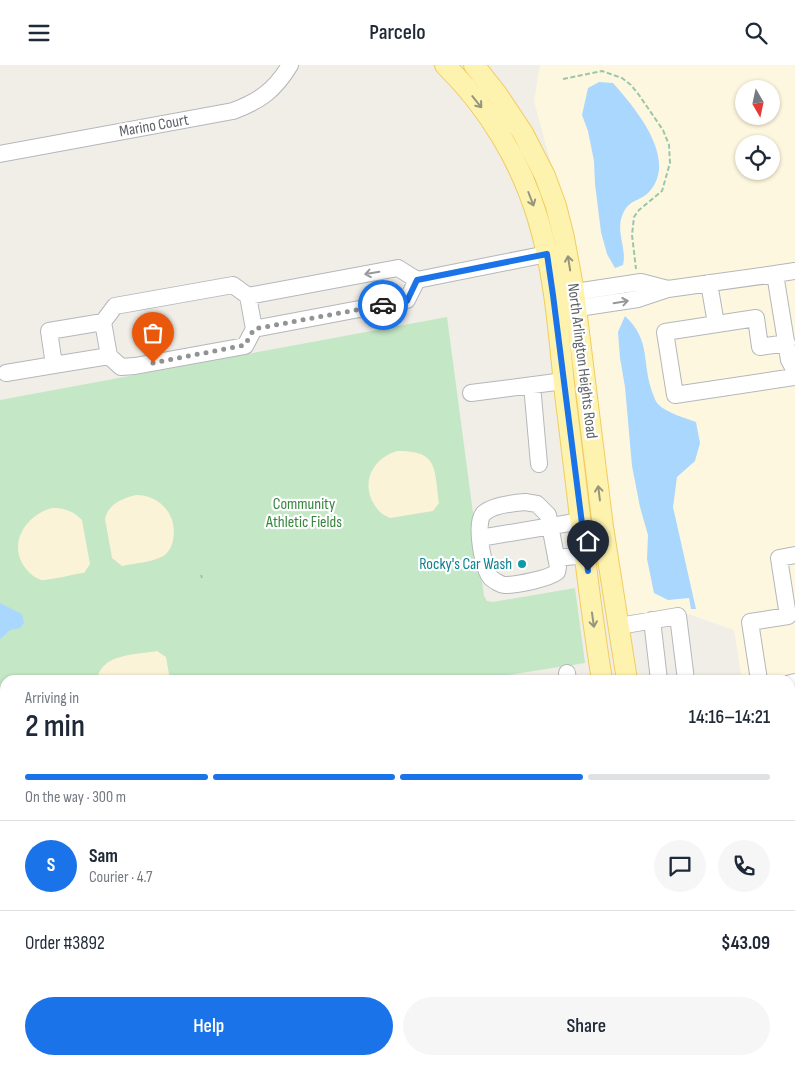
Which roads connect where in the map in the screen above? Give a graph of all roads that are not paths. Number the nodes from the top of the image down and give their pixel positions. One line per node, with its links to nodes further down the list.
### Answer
1 (290, 65): 4 (street, Marino Court)
2 (445, 65): 5 (main road, North Arlington Heights Road, one-way to 5)
3 (474, 65): 11 (main road, North Arlington Heights Road, one-way to 3)
4 (0, 153)
5 (547, 254): 8 (street); 12 (main road, North Arlington Heights Road)
6 (795, 271): 7 (street)
7 (775, 274): 9 (street); 16 (street)
8 (417, 280): 10 (street, one-way to 10); 15 (street)
9 (709, 283): 11 (street); 14 (street)
10 (248, 296): 13 (street); 15 (street)
11 (575, 301): 12 (street); 32 (main road, North Arlington Heights Road, one-way to 11)
12 (554, 303): 21 (main road, North Arlington Heights Road)
13 (103, 322): 17 (street); 18 (street)
14 (716, 324): 16 (street); 20 (street)
15 (254, 329): 17 (street)
16 (787, 343): 20 (street)
17 (109, 356): 18 (street)
18 (54, 365): 19 (street)
19 (6, 373)
20 (794, 374)
21 (564, 381): 22 (street); 25 (main road, North Arlington Heights Road)
22 (532, 385): 23 (street); 24 (street)
23 (471, 393)
24 (540, 464)
25 (581, 521): 26 (street); 28 (main road, North Arlington Heights Road)
26 (551, 526): 27 (street); 27 (street); 30 (street)
27 (480, 538): 30 (street)
28 (586, 555): 30 (street); 33 (main road, North Arlington Heights Road, one-way to 33)
29 (795, 555): 37 (street)
30 (556, 558)
31 (652, 620): 32 (street); 35 (street); 36 (street)
32 (619, 626): 34 (main road, North Arlington Heights Road)
33 (601, 675)
34 (626, 675)
35 (658, 675)
36 (685, 675)
37 (758, 675)

